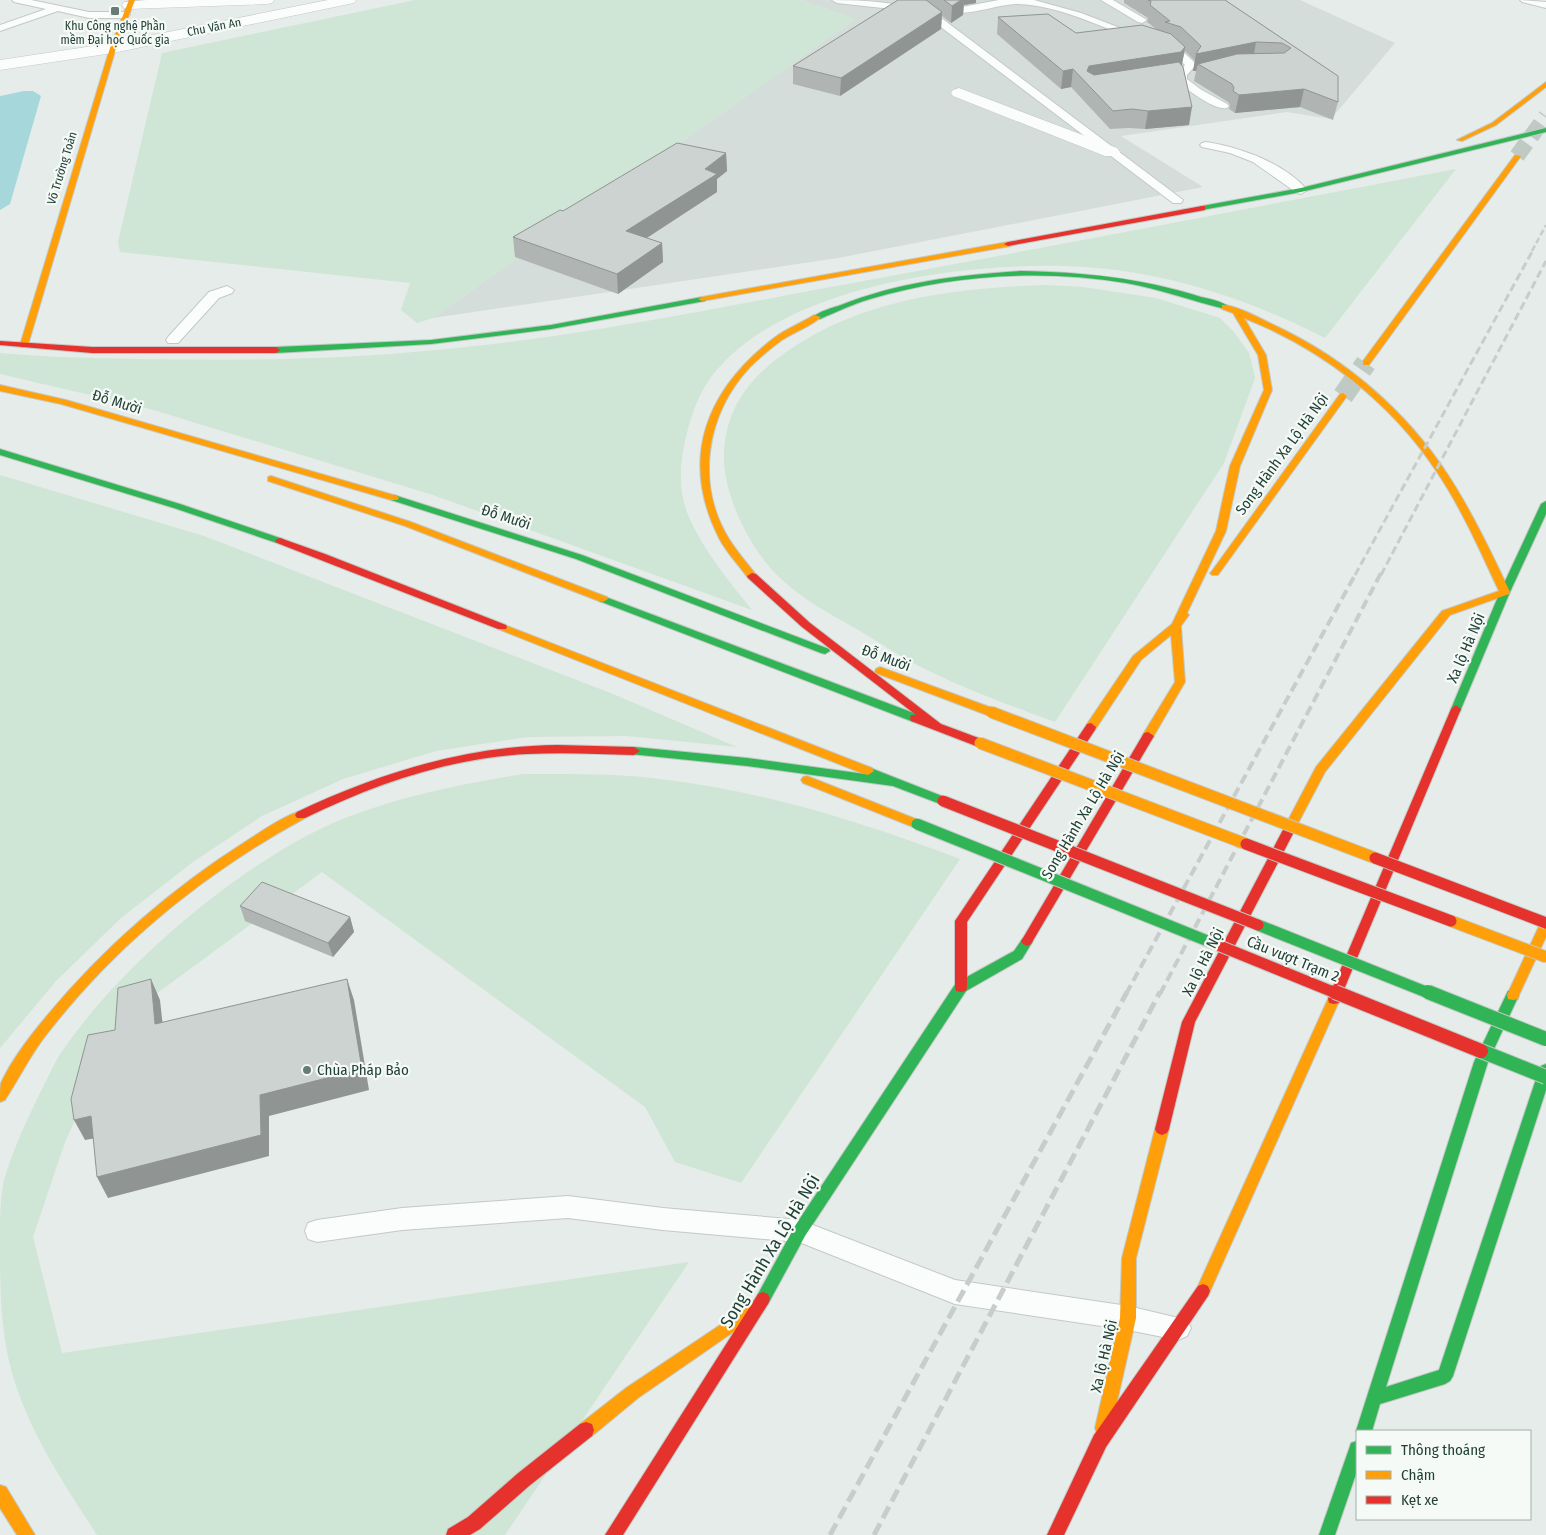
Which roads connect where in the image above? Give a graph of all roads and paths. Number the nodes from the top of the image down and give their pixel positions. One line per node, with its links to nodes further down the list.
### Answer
1 (17, 0): 11 (lane)
2 (267, 0): 10 (street, Chu Văn An)
3 (349, 0): 15 (street, Chu Văn An)
4 (836, 0): 13 (lane)
5 (1017, 0): 8 (lane); 20 (lane)
6 (1106, 0): 12 (lane)
7 (1525, 0): 9 (lane)
8 (951, 5): 13 (lane)
9 (1546, 5)
10 (129, 7): 11 (lane); 15 (main road, Võ Trường Toản)
11 (55, 8): 14 (lane)
12 (1142, 20)
13 (941, 22): 26 (lane)
14 (0, 28)
15 (113, 48): 16 (street, Chu Văn An); 38 (main road, Võ Trường Toản)
16 (48, 59): 17 (street, Chu Văn An); 19 (street, Chu Văn An)
17 (0, 65)
18 (1197, 74): 20 (lane)
19 (0, 75)
20 (1179, 76): 23 (lane)
21 (1546, 84): 28 (main road)
22 (959, 93): 26 (street)
23 (1223, 106)
24 (1546, 130): 28 (main road)
25 (1206, 145): 29 (lane)
26 (1111, 152): 31 (lane)
27 (1517, 156): 41 (main road)
28 (1395, 168): 29 (main road)
29 (1301, 190): 32 (main road)
30 (1201, 196): 32 (main road)
31 (1181, 199): 33 (main road)
32 (1255, 199): 38 (main road)
33 (1158, 204)
34 (1129, 210): 39 (main road)
35 (227, 290): 39 (lane)
36 (1236, 311): 47 (main road); 48 (main road); 49 (main road)
37 (9, 332): 38 (main road)
38 (25, 340): 39 (main road); 40 (main road)
39 (173, 340)
40 (0, 343)
41 (1366, 363)
42 (0, 388): 49 (main road, Đỗ Mười)
43 (1343, 396): 48 (main road, Song Hành Xa Lộ Hà Nội)
44 (0, 452): 52 (main road)
45 (259, 475): 50 (main road)
46 (1546, 504): 47 (main road, Xa lộ Hà Nội)
47 (1505, 592): 63 (main road, Xa lộ Hà Nội); 64 (main road, Xa lộ Hà Nội)
48 (1176, 626): 55 (main road, Song Hành Xa Lộ Hà Nội); 55 (main road, Song Hành Xa Lộ Hà Nội)
49 (854, 662): 50 (main road); 53 (main road, Đỗ Mười, bridge)
50 (936, 724): 54 (main road, bridge)
51 (771, 765): 52 (main road); 58 (main road, Cầu vượt Trạm 2, bridge); 59 (main road)
52 (892, 782): 56 (main road, Cầu vượt Trạm 2, bridge)
53 (1546, 924): 65 (main road)
54 (1546, 958)
55 (961, 987): 61 (main road, Song Hành Xa Lộ Hà Nội)
56 (1546, 1039)
57 (1546, 1070): 65 (main road)
58 (1546, 1077)
59 (0, 1096)
60 (317, 1231): 61 (lane)
61 (800, 1231): 62 (main road, Song Hành Xa Lộ Hà Nội); 63 (lane)
62 (759, 1306): 72 (main road); 73 (main road, Song Hành Xa Lộ Hà Nội)
63 (1128, 1318): 64 (lane); 67 (main road, Xa lộ Hà Nội)
64 (1178, 1328): 67 (main road, Xa lộ Hà Nội)
65 (1375, 1398): 66 (main road)
66 (1364, 1430)
67 (1100, 1441): 74 (main road, Xa lộ Hà Nội)
68 (1356, 1453): 70 (main road)
69 (0, 1493): 71 (main road)
70 (1335, 1514): 75 (main road); 76 (main road)
71 (27, 1535)
72 (454, 1535)
73 (613, 1535)
74 (1055, 1535)
75 (1327, 1535)
76 (1336, 1535)

